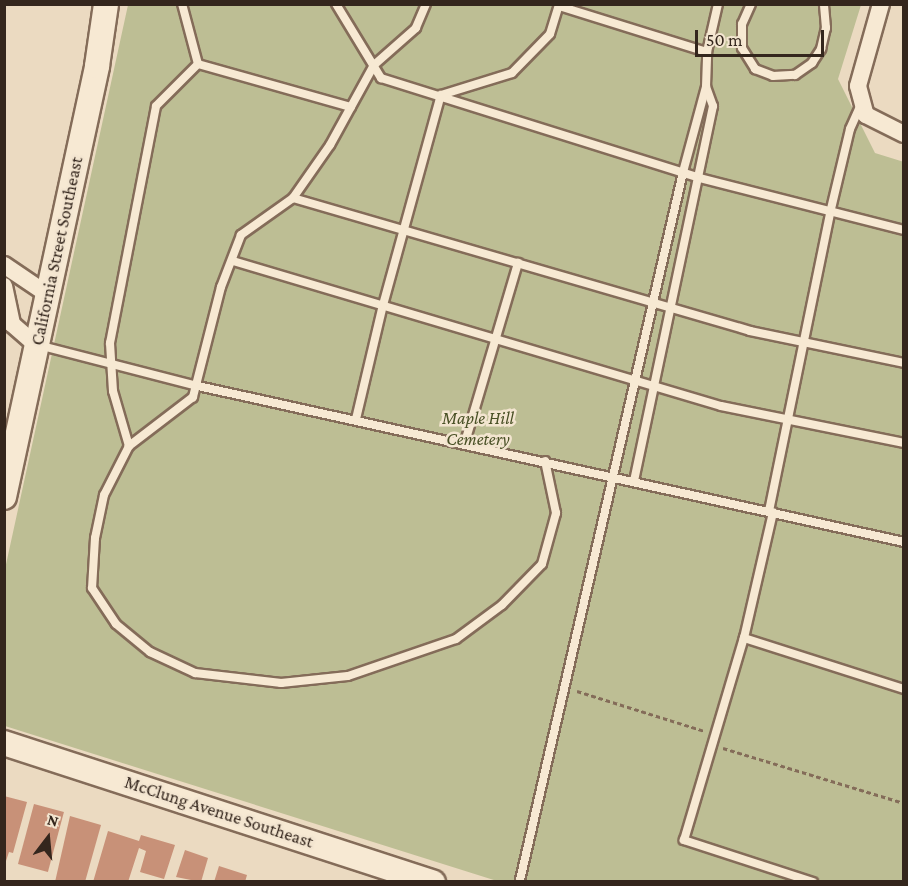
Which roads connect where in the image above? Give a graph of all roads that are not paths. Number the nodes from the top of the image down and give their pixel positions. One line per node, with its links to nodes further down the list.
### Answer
1 (106, 4): 11 (main road, California Street Southeast)
2 (117, 4): 11 (street)
3 (182, 4): 13 (lane)
4 (336, 4): 14 (lane)
5 (426, 4): 14 (lane)
6 (718, 4): 12 (lane)
7 (751, 4): 8 (lane)
8 (824, 4)
9 (881, 4): 17 (street)
10 (559, 5): 12 (lane); 16 (lane)
11 (100, 43): 30 (main road, California Street Southeast)
12 (707, 52): 15 (lane)
13 (198, 64): 18 (lane); 38 (lane)
14 (374, 65): 16 (lane); 18 (lane)
15 (706, 87): 20 (lane); 21 (lane)
16 (441, 95): 20 (lane); 24 (lane)
17 (862, 100): 19 (street); 23 (lane)
18 (351, 107): 22 (lane)
19 (903, 134)
20 (682, 172): 21 (lane); 32 (lane)
21 (700, 178): 23 (lane); 33 (lane)
22 (294, 198): 24 (lane); 26 (lane)
23 (831, 213): 25 (lane); 35 (lane)
24 (403, 230): 27 (lane); 31 (lane)
25 (903, 230)
26 (233, 261): 31 (lane); 40 (lane)
27 (518, 263): 32 (lane); 34 (lane)
28 (4, 265): 30 (street)
29 (4, 286): 36 (street)
30 (47, 294): 36 (main road, California Street Southeast)
31 (383, 305): 34 (lane); 43 (lane)
32 (653, 305): 33 (lane); 39 (lane)
33 (671, 310): 35 (lane); 41 (lane)
34 (497, 340): 39 (lane); 44 (lane)
35 (803, 341): 37 (lane); 42 (lane)
36 (36, 345): 38 (lane); 50 (main road, California Street Southeast)
37 (903, 363)
38 (112, 366): 40 (lane); 46 (lane)
39 (635, 381): 41 (lane); 48 (lane)
40 (198, 386): 43 (lane); 46 (lane)
41 (654, 387): 42 (lane); 49 (lane)
42 (786, 418): 45 (lane); 51 (lane)
43 (356, 419): 44 (lane)
44 (465, 442): 47 (lane)
45 (903, 443)
46 (129, 446): 47 (lane)
47 (545, 461): 48 (lane)
48 (615, 478): 49 (lane); 56 (lane)
49 (634, 481): 51 (lane)
50 (4, 497)
51 (771, 512): 52 (lane); 53 (lane)
52 (903, 542)
53 (744, 638): 54 (lane); 58 (lane)
54 (903, 689)
55 (4, 743): 57 (main road, McClung Avenue Southeast)
56 (520, 880)
57 (433, 882)
58 (813, 882)

